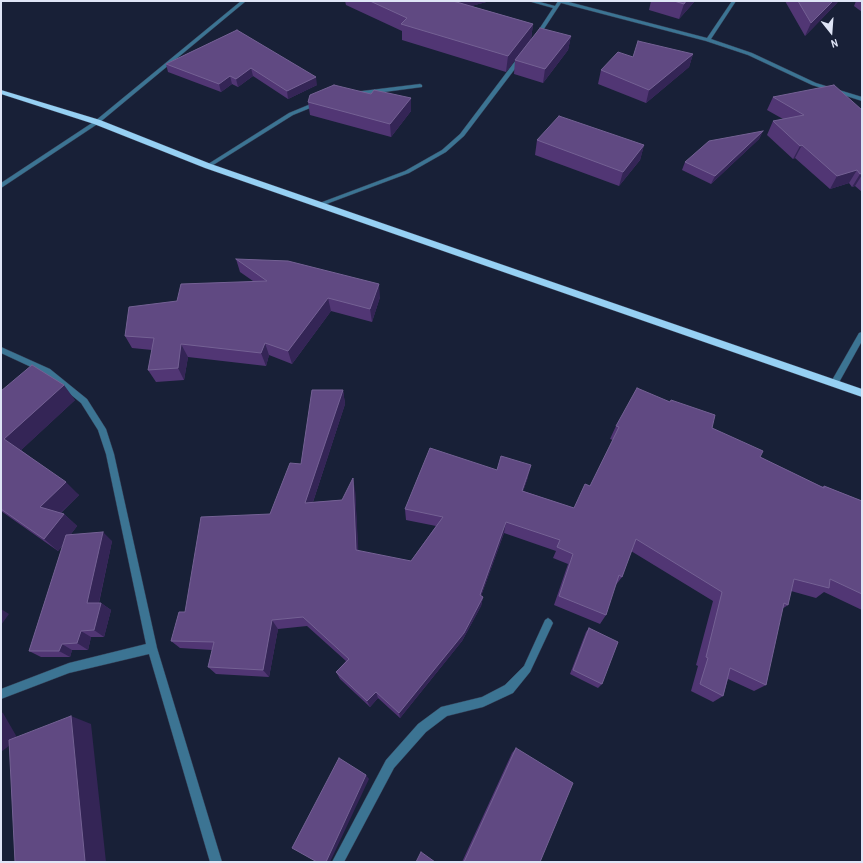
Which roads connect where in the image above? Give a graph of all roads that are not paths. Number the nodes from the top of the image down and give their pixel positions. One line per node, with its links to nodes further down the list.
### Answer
1 (244, 1): 14 (street)
2 (530, 1): 5 (street)
3 (560, 1): 5 (street); 6 (street)
4 (734, 1): 6 (street)
5 (555, 7): 7 (street)
6 (708, 40): 13 (street)
7 (533, 43)
8 (524, 54): 17 (street)
9 (420, 86): 11 (street)
10 (1, 92): 14 (highway)
11 (350, 94)
12 (327, 99): 15 (street)
13 (862, 99)
14 (97, 122): 15 (highway); 16 (street)
15 (208, 166): 17 (highway)
16 (1, 186)
17 (319, 205): 20 (highway)
18 (862, 335): 20 (street)
19 (1, 350): 23 (street)
20 (834, 384): 21 (highway)
21 (862, 393)
22 (548, 623): 26 (street)
23 (152, 648): 24 (street); 25 (street)
24 (1, 694)
25 (216, 862)
26 (338, 862)

